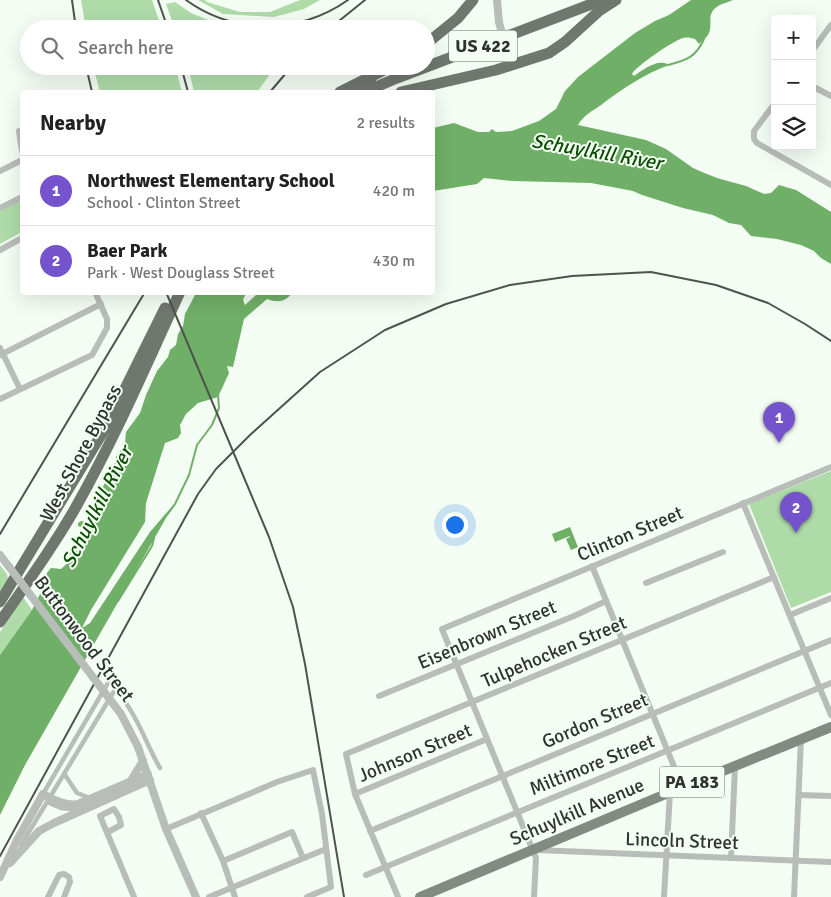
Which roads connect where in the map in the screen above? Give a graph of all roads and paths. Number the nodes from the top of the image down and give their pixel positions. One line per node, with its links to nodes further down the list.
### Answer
1 (473, 0): 7 (highway)
2 (497, 0): 11 (street, bridge)
3 (583, 0): 9 (highway, US 422)
4 (602, 0): 10 (highway, US 422)
5 (616, 0): 11 (highway)
6 (831, 24): 8 (street)
7 (435, 37)
8 (816, 45)
9 (435, 57)
10 (435, 64)
11 (510, 64): 19 (highway)
12 (374, 75): 16 (highway)
13 (389, 75): 17 (highway)
14 (405, 75): 18 (highway, US 422)
15 (816, 88): 20 (street)
16 (344, 90)
17 (354, 90)
18 (369, 90)
19 (410, 90)
20 (831, 96)
21 (774, 105): 26 (street)
22 (19, 130): 23 (street)
23 (20, 137)
24 (20, 161): 25 (street)
25 (0, 170)
26 (831, 185)
27 (20, 198): 28 (street)
28 (0, 208)
29 (20, 239): 30 (street)
30 (0, 250)
31 (96, 295): 34 (street)
32 (171, 295): 47 (highway, West Shore Bypass)
33 (179, 295): 49 (highway, West Shore Bypass)
34 (101, 304): 35 (street); 36 (street)
35 (1, 353): 36 (street)
36 (20, 389): 37 (street)
37 (0, 399)
38 (831, 467): 39 (street, Clinton Street)
39 (743, 503): 42 (street, Clinton Street); 43 (street)
40 (723, 552): 44 (street)
41 (0, 555): 65 (street, Buttonwood Street, bridge)
42 (592, 566): 46 (street); 53 (street, Clinton Street)
43 (774, 577): 48 (street); 50 (street, Tulpehocken Street)
44 (646, 583)
45 (831, 598): 48 (street)
46 (606, 601): 50 (street); 53 (street, Eisenbrown Street)
47 (0, 602)
48 (790, 616): 52 (street)
49 (0, 622)
50 (622, 640): 58 (street, Tulpehocken Street); 59 (street)
51 (831, 640): 52 (street, Gordon Street)
52 (804, 651): 56 (street); 59 (street, Gordon Street)
53 (456, 665): 57 (street, Eisenbrown Street); 58 (street)
54 (831, 683): 56 (street, Miltimore Street)
55 (116, 688): 67 (street); 68 (street); 79 (street)
56 (820, 688): 60 (street); 64 (street, Miltimore Street)
57 (379, 696)
58 (472, 702): 62 (street); 75 (street, Tulpehocken Street)
59 (653, 713): 64 (street); 69 (street, Gordon Street)
60 (831, 715)
61 (831, 727): 63 (main road, Schuylkill Avenue / PA 183)
62 (487, 739): 69 (street); 75 (street, Johnson Street)
63 (801, 739): 66 (main road, Schuylkill Avenue / PA 183); 76 (street)
64 (667, 750): 72 (street); 81 (street, Miltimore Street)
65 (143, 761): 70 (street, Buttonwood Street); 71 (street)
66 (735, 766): 72 (main road, Schuylkill Avenue / PA 183); 90 (street)
67 (160, 768)
68 (65, 775): 78 (street); 79 (street)
69 (502, 776): 81 (street); 84 (street, Gordon Street)
70 (148, 777): 71 (street); 73 (street, Buttonwood Street)
71 (132, 784): 73 (street); 78 (street); 80 (street)
72 (682, 786): 74 (main road, Schuylkill Avenue / PA 183)
73 (153, 789): 83 (street, Buttonwood Street)
74 (670, 792): 87 (main road, Schuylkill Avenue / PA 183); 88 (street)
75 (355, 794): 84 (street)
76 (799, 795): 77 (street); 92 (street)
77 (831, 796)
78 (92, 798): 79 (street)
79 (46, 799): 80 (street); 95 (street)
80 (82, 810): 95 (street)
81 (517, 812): 87 (street); 94 (street, Miltimore Street)
82 (201, 813): 83 (street); 86 (street); 91 (street)
83 (166, 829): 102 (street, Buttonwood Street)
84 (370, 831): 94 (street)
85 (108, 832): 85 (street); 101 (street)
86 (326, 849): 89 (street); 105 (street)
87 (533, 850): 88 (street, Lincoln Street); 107 (main road, Schuylkill Avenue / PA 183); 108 (street)
88 (666, 856): 90 (street, Lincoln Street); 109 (street)
89 (303, 858): 91 (street); 98 (street)
90 (731, 858): 92 (street, Lincoln Street)
91 (223, 861): 98 (street)
92 (796, 861): 93 (street, Lincoln Street); 110 (street)
93 (831, 862)
94 (385, 866): 96 (street, Miltimore Street); 106 (street)
95 (5, 868): 97 (street)
96 (366, 875)
97 (0, 878)
98 (232, 887): 103 (street); 104 (street)
99 (48, 897): 100 (street)
100 (64, 897)
101 (134, 897)
102 (196, 897)
103 (210, 897)
104 (235, 897)
105 (307, 897)
106 (398, 897)
107 (420, 897)
108 (534, 897)
109 (664, 897)
110 (794, 897)

